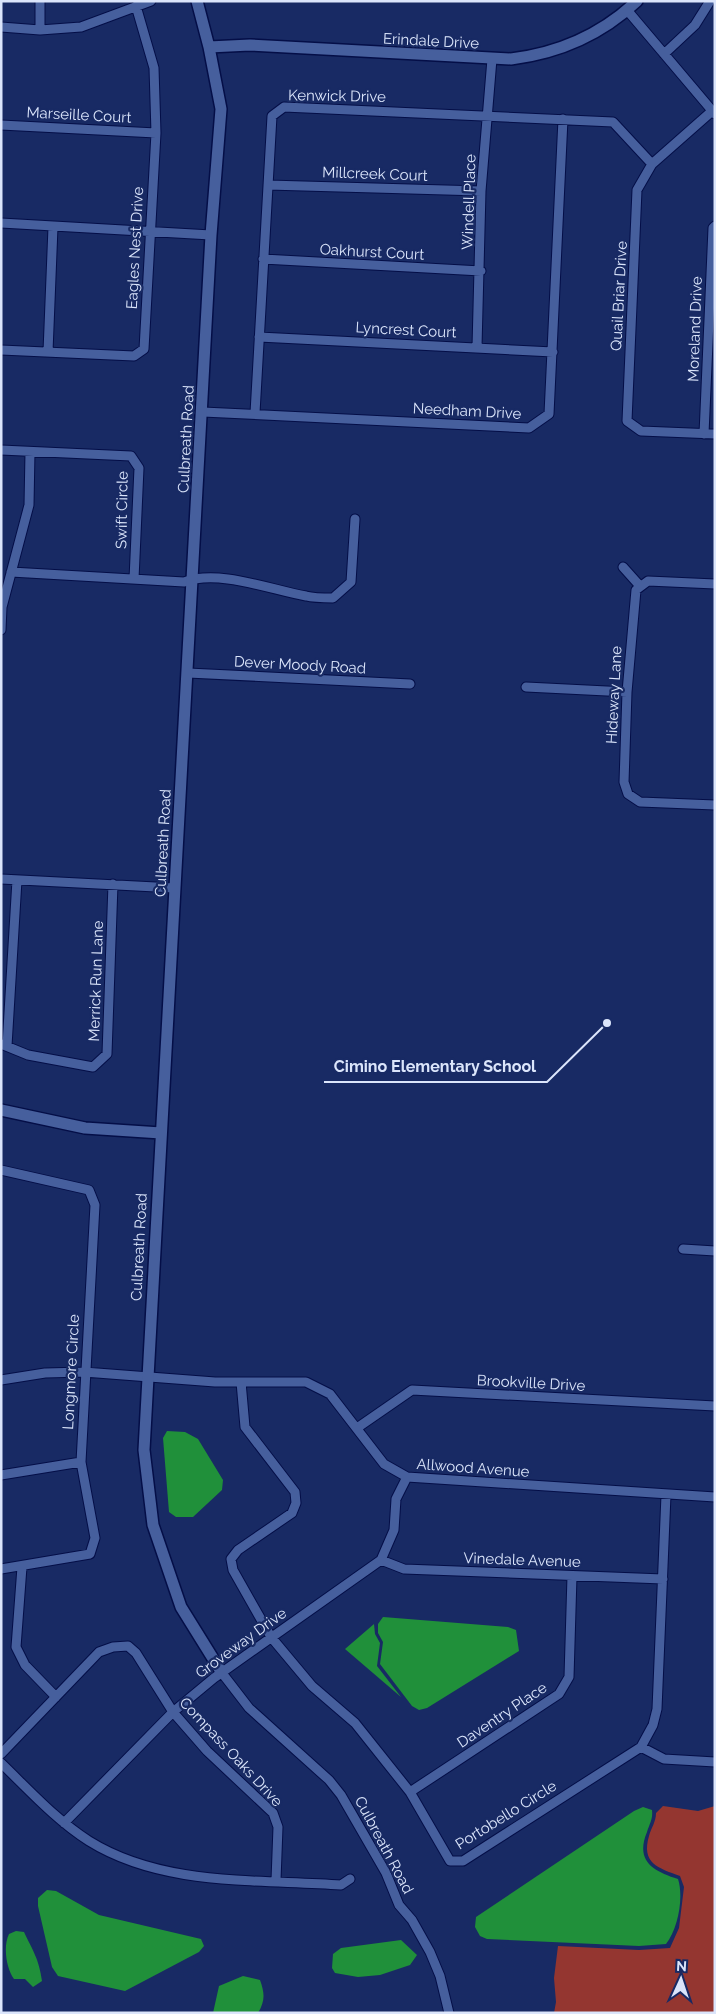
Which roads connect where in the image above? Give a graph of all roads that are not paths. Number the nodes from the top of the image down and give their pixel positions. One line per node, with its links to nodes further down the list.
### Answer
1 (40, 1): 9 (street)
2 (151, 1): 6 (street)
3 (197, 1): 10 (street, Culbreath Road)
4 (636, 1): 7 (street, Erindale Drive)
5 (710, 1): 11 (street)
6 (136, 6): 9 (street); 17 (street, Eagles Nest Drive)
7 (628, 10): 11 (street); 12 (street, Erindale Drive)
8 (1, 27): 9 (street)
9 (40, 30)
10 (209, 47): 12 (street, Erindale Drive); 25 (street, Culbreath Road)
11 (664, 54): 13 (street)
12 (492, 59): 14 (street, Windell Place)
13 (713, 113): 18 (street, Quail Briar Drive)
14 (487, 115): 15 (street, Kenwick Drive); 19 (street, Kenwick Drive); 20 (street, Windell Place)
15 (563, 119): 18 (street, Kenwick Drive); 32 (street, Needham Drive)
16 (1, 125): 17 (street, Marseille Court)
17 (156, 133): 24 (street, Eagles Nest Drive)
18 (652, 164): 35 (street, Quail Briar Drive)
19 (268, 185): 20 (street, Millcreek Court); 26 (street, Kenwick Drive)
20 (482, 191): 27 (street, Windell Place)
21 (1, 223): 23 (street)
22 (715, 226): 35 (street, Moreland Drive)
23 (53, 227): 24 (street); 31 (street)
24 (150, 230): 25 (street); 31 (street, Eagles Nest Drive)
25 (211, 235): 33 (street, Culbreath Road)
26 (263, 259): 27 (street, Oakhurst Court); 28 (street, Kenwick Drive)
27 (480, 271): 29 (street, Windell Place)
28 (259, 337): 29 (street, Lyncrest Court); 34 (street, Kenwick Drive)
29 (477, 347): 32 (street, Lyncrest Court)
30 (1, 350): 31 (street, Eagles Nest Drive)
31 (48, 352)
32 (552, 352): 34 (street, Needham Drive)
33 (203, 412): 34 (street, Needham Drive); 43 (street, Culbreath Road)
34 (255, 413)
35 (704, 434): 36 (street, Quail Briar Drive)
36 (715, 434)
37 (1, 450): 38 (street, Swift Circle)
38 (30, 452): 41 (street); 42 (street, Swift Circle)
39 (355, 519): 43 (street)
40 (623, 567): 45 (street)
41 (10, 572): 42 (street); 46 (street)
42 (134, 579): 43 (street)
43 (193, 579): 47 (street, Culbreath Road)
44 (715, 584): 45 (street)
45 (640, 586): 50 (street, Hideway Lane)
46 (1, 630)
47 (188, 673): 48 (street, Dever Moody Road); 55 (street, Culbreath Road)
48 (410, 684)
49 (526, 687): 50 (street)
50 (627, 692): 51 (street, Hideway Lane)
51 (715, 805)
52 (1, 879): 53 (street)
53 (17, 880): 54 (street); 56 (street)
54 (113, 884): 55 (street); 56 (street, Merrick Run Lane)
55 (175, 888): 58 (street, Culbreath Road)
56 (4, 1045)
57 (1, 1110): 58 (street)
58 (161, 1133): 63 (street, Culbreath Road)
59 (1, 1170): 62 (street, Longmore Circle)
60 (683, 1249): 61 (street)
61 (715, 1251)
62 (84, 1372): 63 (street, Allwood Avenue); 64 (street, Allwood Avenue); 68 (street, Longmore Circle)
63 (147, 1378): 65 (street, Allwood Avenue); 79 (street, Culbreath Road)
64 (1, 1380)
65 (241, 1382): 67 (street, Allwood Avenue); 78 (street, Portobello Circle)
66 (715, 1406): 67 (street, Brookville Drive)
67 (357, 1428): 70 (street, Allwood Avenue)
68 (81, 1462): 69 (street); 74 (street, Longmore Circle)
69 (1, 1475)
70 (407, 1477): 71 (street, Allwood Avenue); 73 (street)
71 (666, 1495): 72 (street, Allwood Avenue); 77 (street, Portobello Circle)
72 (715, 1497)
73 (381, 1560): 76 (street, Vinedale Avenue); 78 (street, Groveway Drive)
74 (22, 1567): 75 (street, Longmore Circle); 80 (street)
75 (1, 1569)
76 (572, 1576): 77 (street, Vinedale Avenue); 86 (street, Daventry Place)
77 (663, 1579): 82 (street, Portobello Circle)
78 (271, 1637): 79 (street, Groveway Drive); 86 (street, Portobello Circle)
79 (222, 1673): 81 (street, Groveway Drive); 90 (street, Culbreath Road)
80 (56, 1697): 81 (street, Compass Oaks Drive); 83 (street, Compass Oaks Drive)
81 (172, 1712): 87 (street, Groveway Drive); 89 (street, Compass Oaks Drive)
82 (641, 1747): 84 (street); 86 (street, Portobello Circle)
83 (1, 1754)
84 (715, 1762)
85 (1, 1763): 87 (street)
86 (410, 1792)
87 (64, 1823): 89 (street)
88 (350, 1879): 89 (street)
89 (276, 1880)
90 (449, 2013)

